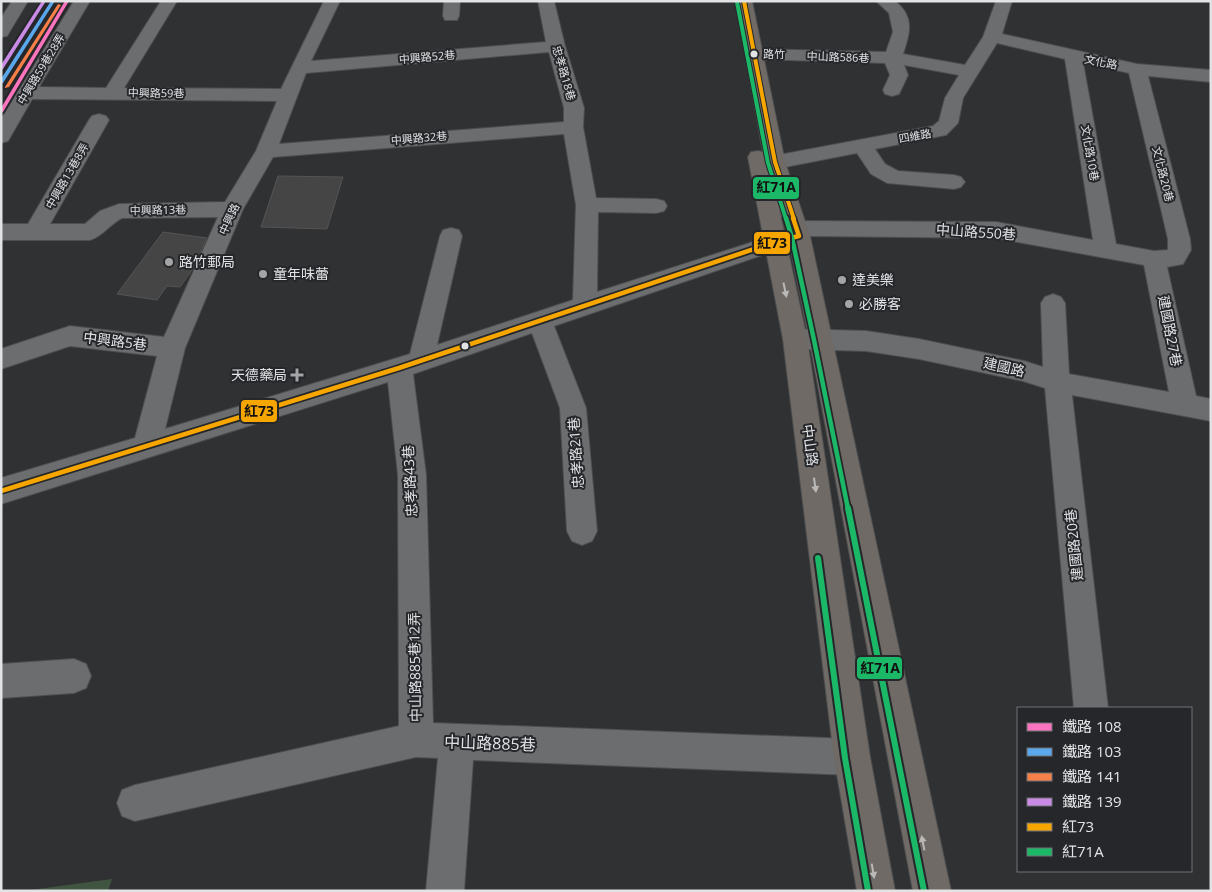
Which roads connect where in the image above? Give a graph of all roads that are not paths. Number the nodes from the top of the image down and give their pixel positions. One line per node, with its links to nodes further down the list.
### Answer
1 (20, 1): 10 (street)
2 (82, 1): 21 (street, 中興路59巷28弄)
3 (169, 1): 22 (street)
4 (332, 1): 16 (street, 中興路)
5 (546, 1): 12 (street, 忠孝路18巷)
6 (728, 1): 37 (main road, 中山路)
7 (744, 1): 13 (main road, 中山路)
8 (884, 1): 15 (street)
9 (1004, 1): 11 (street, 四維路)
10 (1, 32)
11 (992, 37): 14 (street, 文化路); 18 (street, 四維路)
12 (556, 46): 16 (street, 中興路52巷); 25 (street, 忠孝路18巷)
13 (754, 54): 15 (street, 中山路586巷); 29 (main road, 中山路)
14 (1073, 56): 17 (street, 文化路); 38 (street, 文化路10巷)
15 (892, 59): 18 (street, 中山路586巷); 20 (street)
16 (299, 68): 23 (street, 中興路)
17 (1137, 68): 19 (street, 文化路); 39 (street, 文化路20巷)
18 (970, 72): 27 (street, 四維路)
19 (1211, 76)
20 (892, 90)
21 (26, 93): 22 (street, 中興路59巷); 26 (street, 中興路59巷28弄)
22 (112, 93): 23 (street, 中興路59巷)
23 (287, 95): 28 (street, 中興路)
24 (99, 120): 34 (street, 中興路13巷8弄)
25 (573, 127): 28 (street, 中興路32巷); 31 (street, 忠孝路18巷)
26 (1, 137)
27 (862, 146): 29 (street, 四維路); 30 (street)
28 (266, 151): 33 (street, 中興路)
29 (775, 162): 37 (main road, 中山路)
30 (954, 182)
31 (587, 205): 32 (street); 41 (street, 忠孝路18巷)
32 (656, 206)
33 (232, 209): 34 (street, 中興路13巷); 44 (street, 中興路)
34 (35, 231): 35 (street, 中興路13巷)
35 (1, 232)
36 (451, 236): 46 (street)
37 (790, 236): 38 (street, 中山路550巷); 41 (street, 中山路550巷); 43 (main road, 中山路)
38 (1106, 250): 39 (street, 中山路550巷)
39 (1154, 259): 48 (street, 建國路27巷)
40 (1053, 303): 47 (street, 建國路20巷)
41 (586, 306): 42 (street, 中山路550巷)
42 (540, 321): 46 (street, 中山路550巷); 52 (street, 忠孝路21巷)
43 (808, 339): 47 (street, 建國路); 59 (main road, 中山路, one-way to 59); 63 (main road, 中山路, one-way to 43)
44 (172, 348): 45 (street, 中興路5巷); 50 (street, 中興路)
45 (1, 358)
46 (410, 364): 50 (street, 中山路550巷); 53 (street, 忠孝路43巷)
47 (1057, 382): 48 (street, 建國路); 56 (street, 建國路20巷)
48 (1185, 404): 49 (street, 建國路)
49 (1211, 410)
50 (148, 445): 51 (street, 中山路550巷)
51 (1, 491)
52 (582, 531)
53 (414, 594): 57 (street, 中山路885巷12弄)
54 (74, 676): 55 (street)
55 (1, 681)
56 (1091, 707)
57 (416, 740): 58 (street, 中山路885巷); 60 (street, 中山路885巷)
58 (457, 741): 59 (street, 中山路885巷); 61 (street)
59 (852, 757): 62 (main road, 中山路, one-way to 62)
60 (135, 803)
61 (445, 891)
62 (876, 891)
63 (932, 891)

